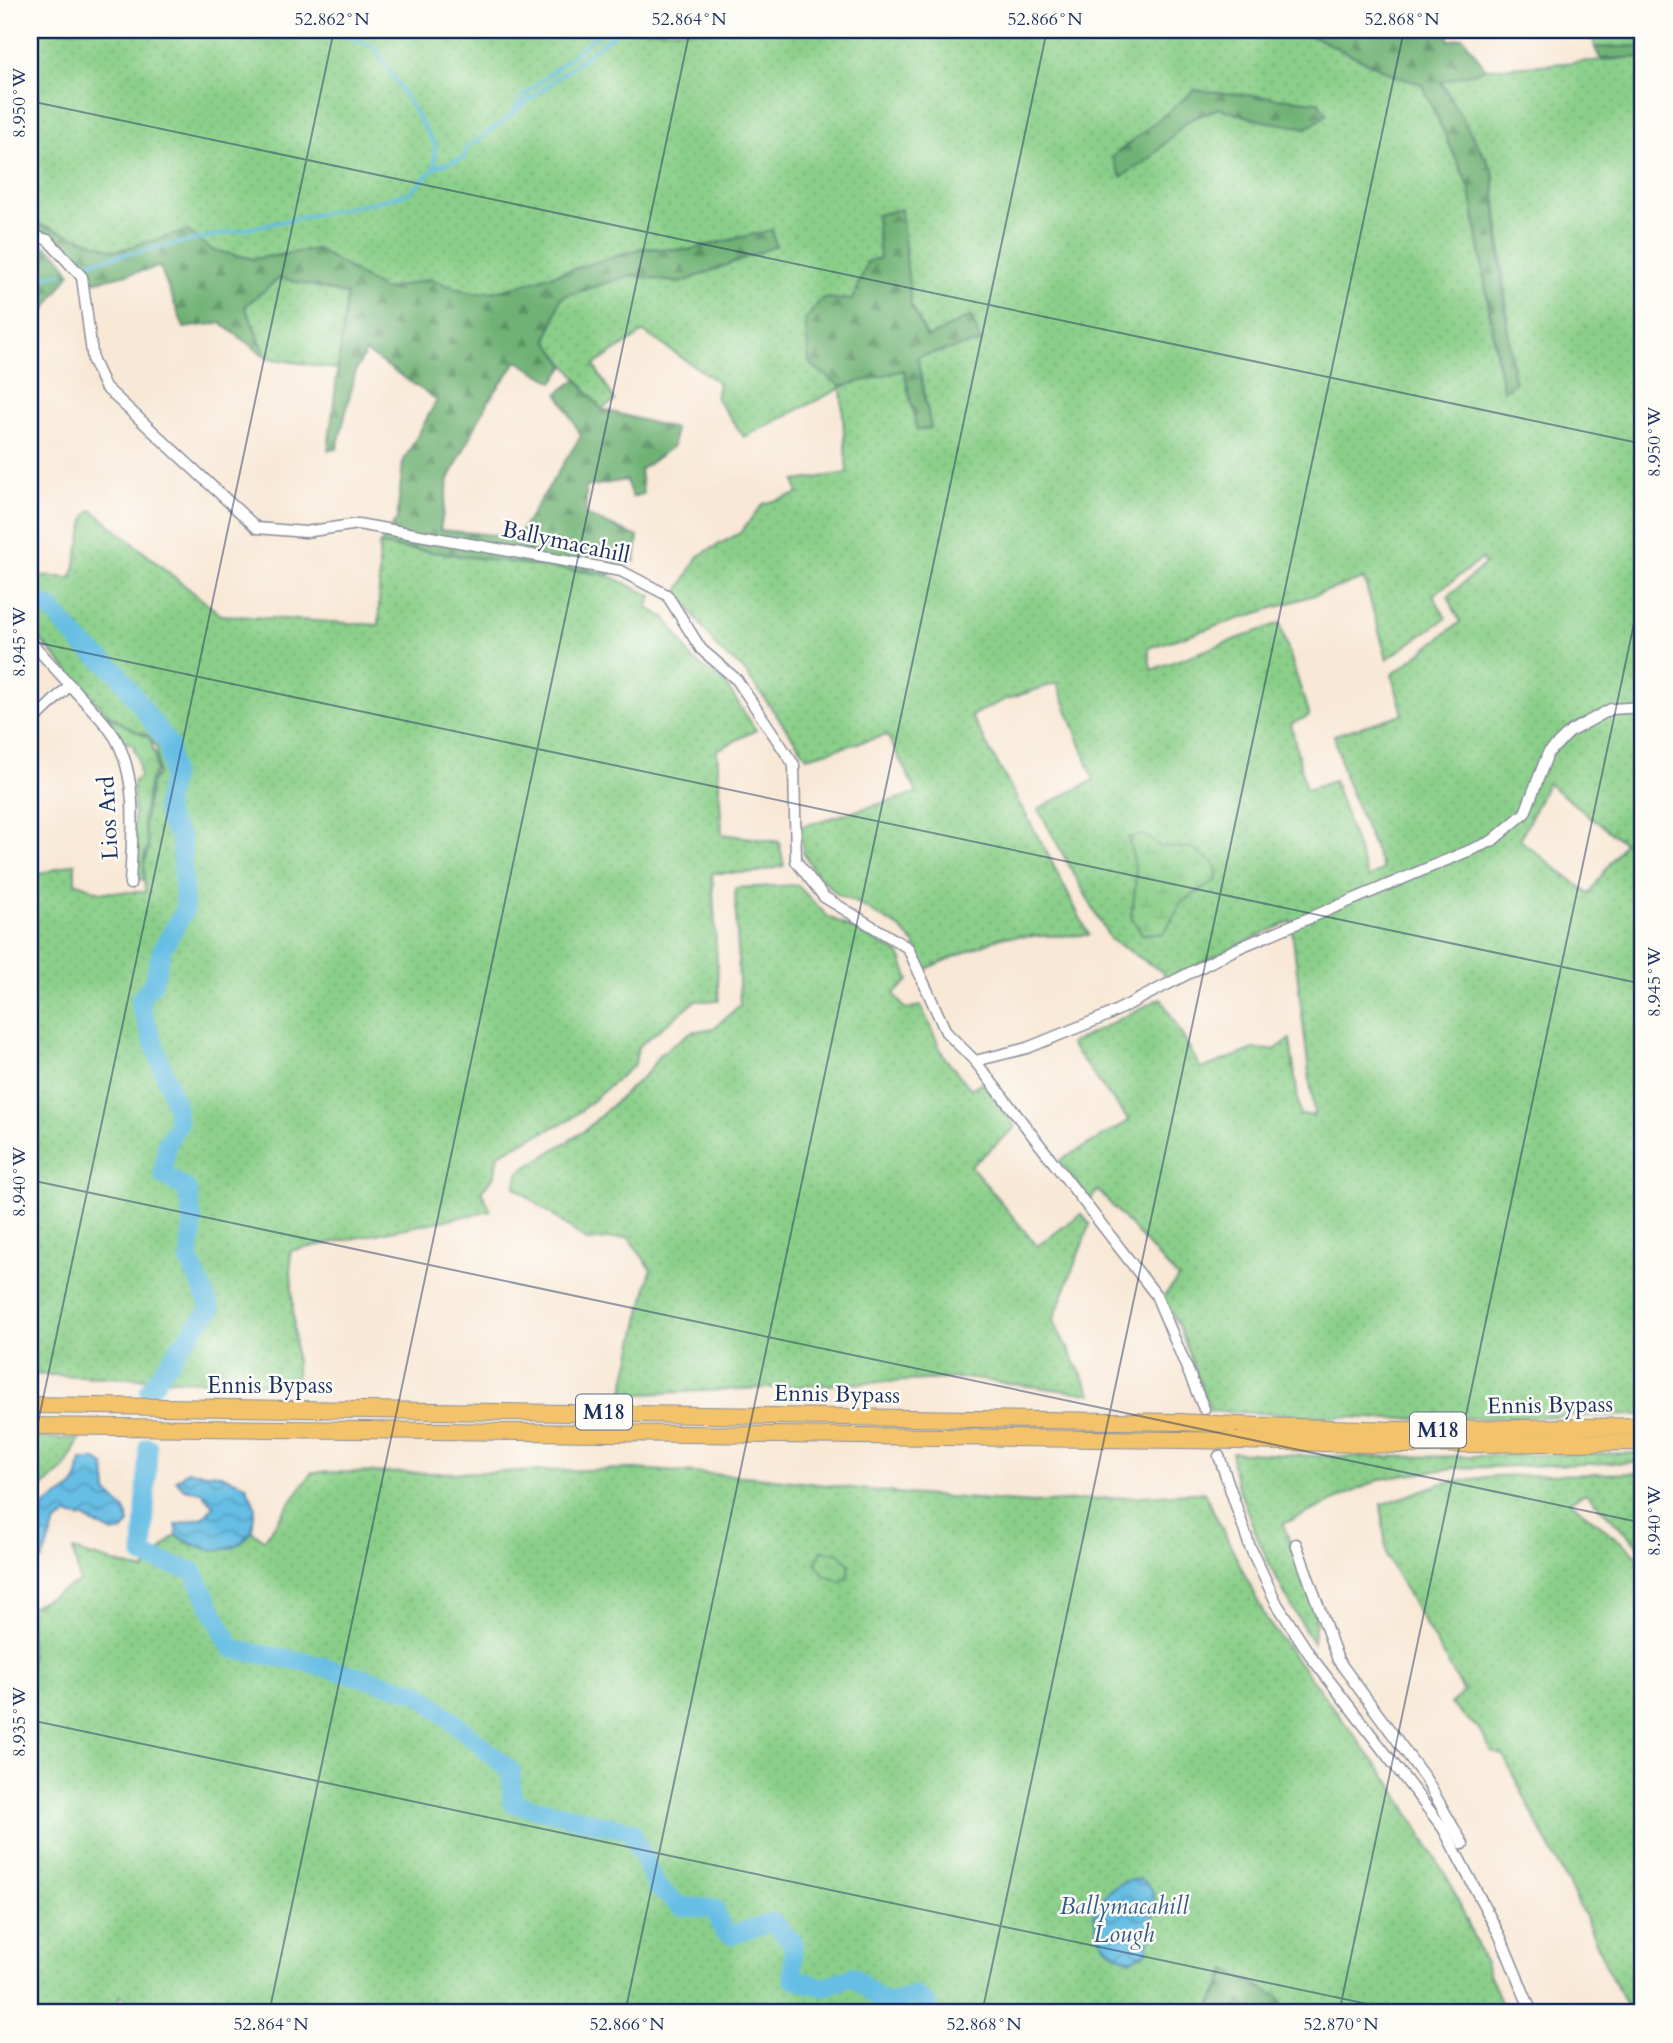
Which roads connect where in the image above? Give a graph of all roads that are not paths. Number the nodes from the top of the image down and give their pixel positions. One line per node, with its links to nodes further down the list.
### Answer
1 (30, 235): 7 (street, Ballymacahill)
2 (30, 641): 3 (street, Lios Ard)
3 (69, 685): 5 (street); 6 (street, Lios Ard)
4 (1643, 708): 7 (street)
5 (30, 720)
6 (131, 884)
7 (975, 1061): 9 (street, Ballymacahill)
8 (30, 1405): 12 (highway, Ennis Bypass / M18, bridge)
9 (1204, 1409)
10 (30, 1426): 12 (highway, Ennis Bypass / M18, bridge)
11 (1643, 1426): 12 (highway, Ennis Bypass / M18)
12 (1235, 1433): 13 (highway, Ennis Bypass / M18)
13 (1643, 1442)
14 (1219, 1456): 17 (street)
15 (1296, 1544): 16 (street)
16 (1333, 1645): 17 (street); 18 (street)
17 (1312, 1658): 19 (street)
18 (1425, 1778): 19 (street); 20 (street)
19 (1412, 1788): 21 (street)
20 (1463, 1844)
21 (1532, 2013)

